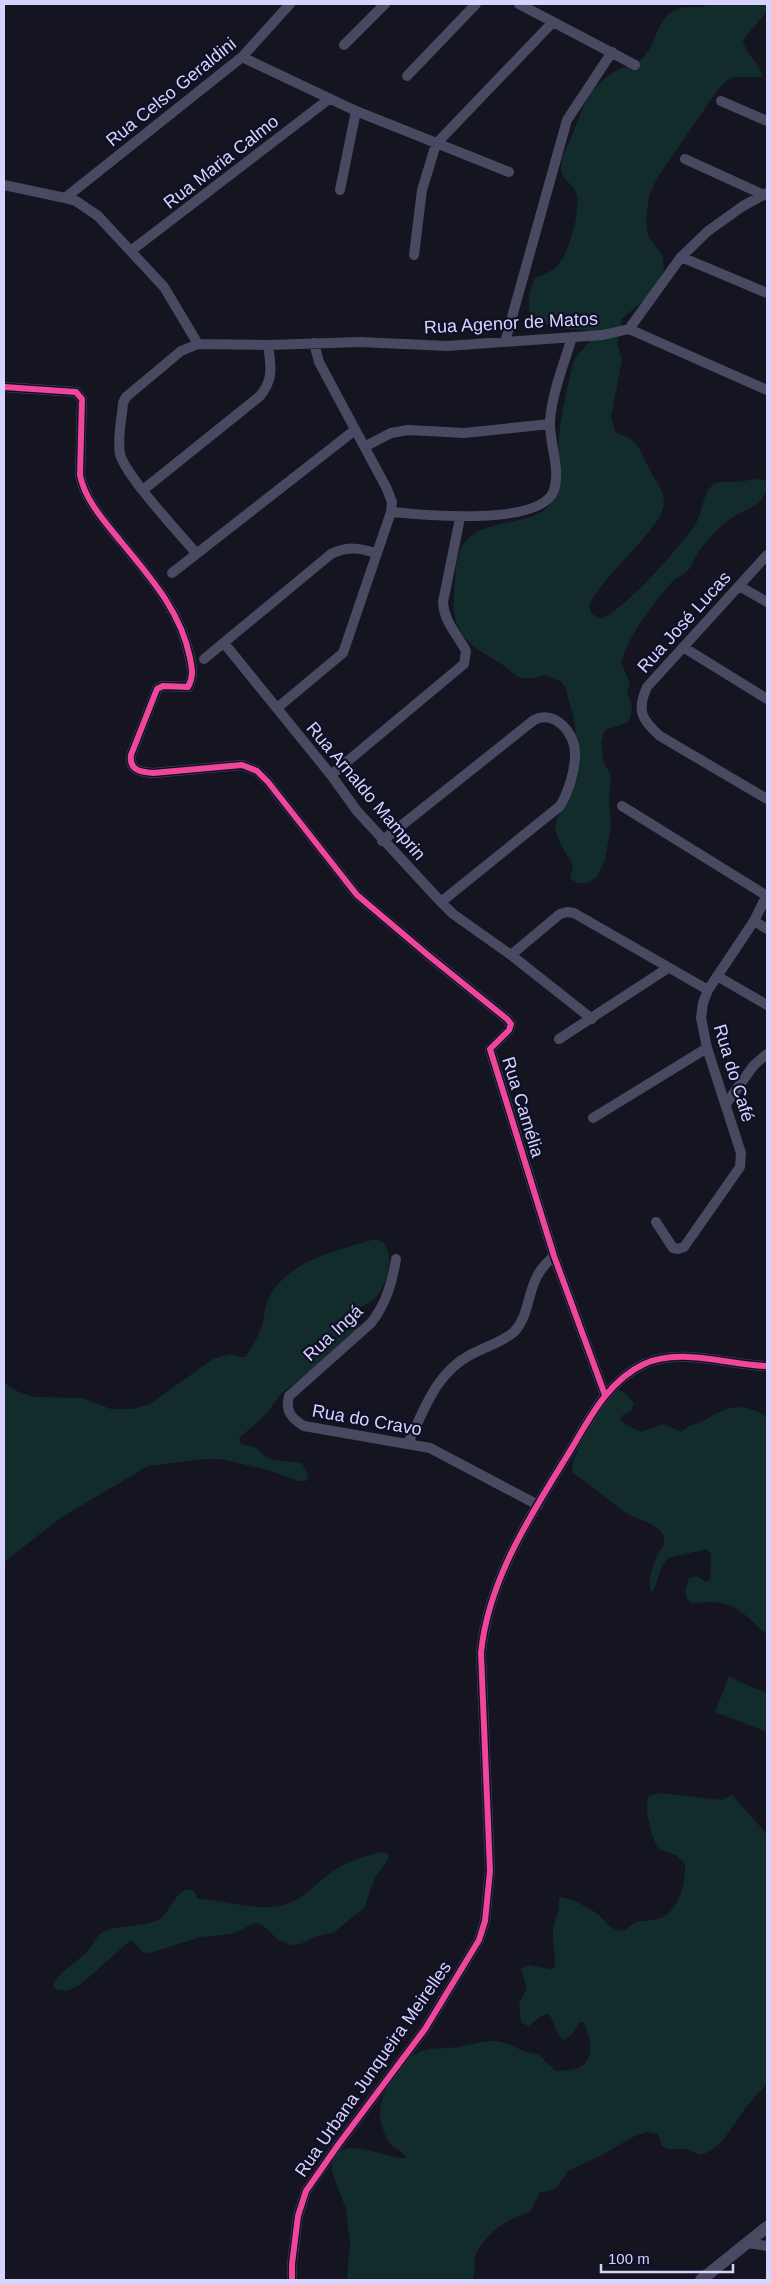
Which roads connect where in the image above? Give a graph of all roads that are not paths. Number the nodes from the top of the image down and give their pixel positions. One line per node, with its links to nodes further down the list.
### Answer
1 (290, 4): 8 (street, Rua Celso Geraldini)
2 (385, 4): 6 (street)
3 (476, 4): 10 (street)
4 (519, 4): 5 (street)
5 (554, 22): 7 (street); 15 (street)
6 (344, 45)
7 (612, 52): 9 (street); 28 (street)
8 (242, 57): 11 (street); 21 (street, Rua Celso Geraldini)
9 (635, 65)
10 (407, 76)
11 (329, 99): 13 (street); 22 (street, Rua Maria Calmo)
12 (721, 101): 14 (street)
13 (356, 111): 15 (street); 19 (street)
14 (767, 121)
15 (436, 144): 17 (street); 23 (street)
16 (685, 158): 20 (street)
17 (509, 172)
18 (4, 184): 21 (street)
19 (340, 190)
20 (766, 194): 24 (street)
21 (65, 198): 22 (street)
22 (132, 250): 30 (street)
23 (414, 255)
24 (681, 257): 25 (street); 26 (street)
25 (767, 293)
26 (629, 329): 27 (street, Rua Agenor de Matos); 33 (street)
27 (572, 336): 28 (street, Rua Agenor de Matos); 34 (street)
28 (504, 342): 29 (street, Rua Agenor de Matos)
29 (314, 343): 31 (street, Rua Agenor de Matos); 35 (street)
30 (198, 344): 31 (street, Rua Agenor de Matos); 37 (street, Rua Agenor de Matos)
31 (268, 345): 37 (street)
32 (4, 387): 71 (street, Rua Camélia)
33 (767, 390)
34 (550, 424): 36 (street); 39 (street)
35 (355, 430): 36 (street); 40 (street)
36 (366, 446): 38 (street)
37 (143, 490): 40 (street, Rua Agenor de Matos)
38 (391, 512): 39 (street); 41 (street)
39 (460, 518): 51 (street)
40 (196, 553): 43 (street)
41 (376, 553): 46 (street); 50 (street)
42 (767, 554): 44 (street, Rua José Lucas)
43 (172, 573)
44 (739, 586): 45 (street); 47 (street, Rua José Lucas)
45 (767, 602)
46 (224, 643): 48 (street); 50 (street, Rua Arnaldo Mamprin)
47 (683, 648): 49 (street); 52 (street, Rua José Lucas)
48 (204, 659)
49 (767, 699)
50 (277, 708): 51 (street, Rua Arnaldo Mamprin)
51 (331, 775): 54 (street, Rua Arnaldo Mamprin)
52 (767, 799)
53 (622, 806): 55 (street)
54 (382, 840): 56 (street, Rua Arnaldo Mamprin); 56 (street)
55 (767, 896): 57 (street, Rua do Café)
56 (441, 902): 59 (street, Rua Arnaldo Mamprin)
57 (754, 921): 58 (street); 61 (street, Rua do Café)
58 (767, 929)
59 (511, 956): 60 (street); 64 (street, Rua Arnaldo Mamprin)
60 (668, 968): 62 (street); 64 (street)
61 (717, 976): 62 (street, Rua do Café); 63 (street)
62 (708, 990): 66 (street, Rua do Café)
63 (767, 1005)
64 (592, 1019): 65 (street)
65 (559, 1039)
66 (707, 1048): 68 (street, Rua do Café); 69 (street)
67 (767, 1054): 68 (street)
68 (726, 1104): 70 (street, Rua do Café)
69 (592, 1118)
70 (656, 1222)
71 (554, 1256): 74 (street, Rua Camélia); 76 (street)
72 (396, 1259): 75 (street, Rua Ingá)
73 (767, 1366): 74 (street, Rua Urbana Junqueira Meirelles)
74 (605, 1395): 77 (street, Rua Urbana Junqueira Meirelles)
75 (289, 1396): 76 (street, Rua do Cravo)
76 (408, 1443): 77 (street, Rua do Cravo)
77 (538, 1504): 81 (street, Rua Urbana Junqueira Meirelles)
78 (767, 2227): 79 (street)
79 (748, 2242): 80 (street); 82 (street)
80 (767, 2246)
81 (292, 2280)
82 (701, 2280)

